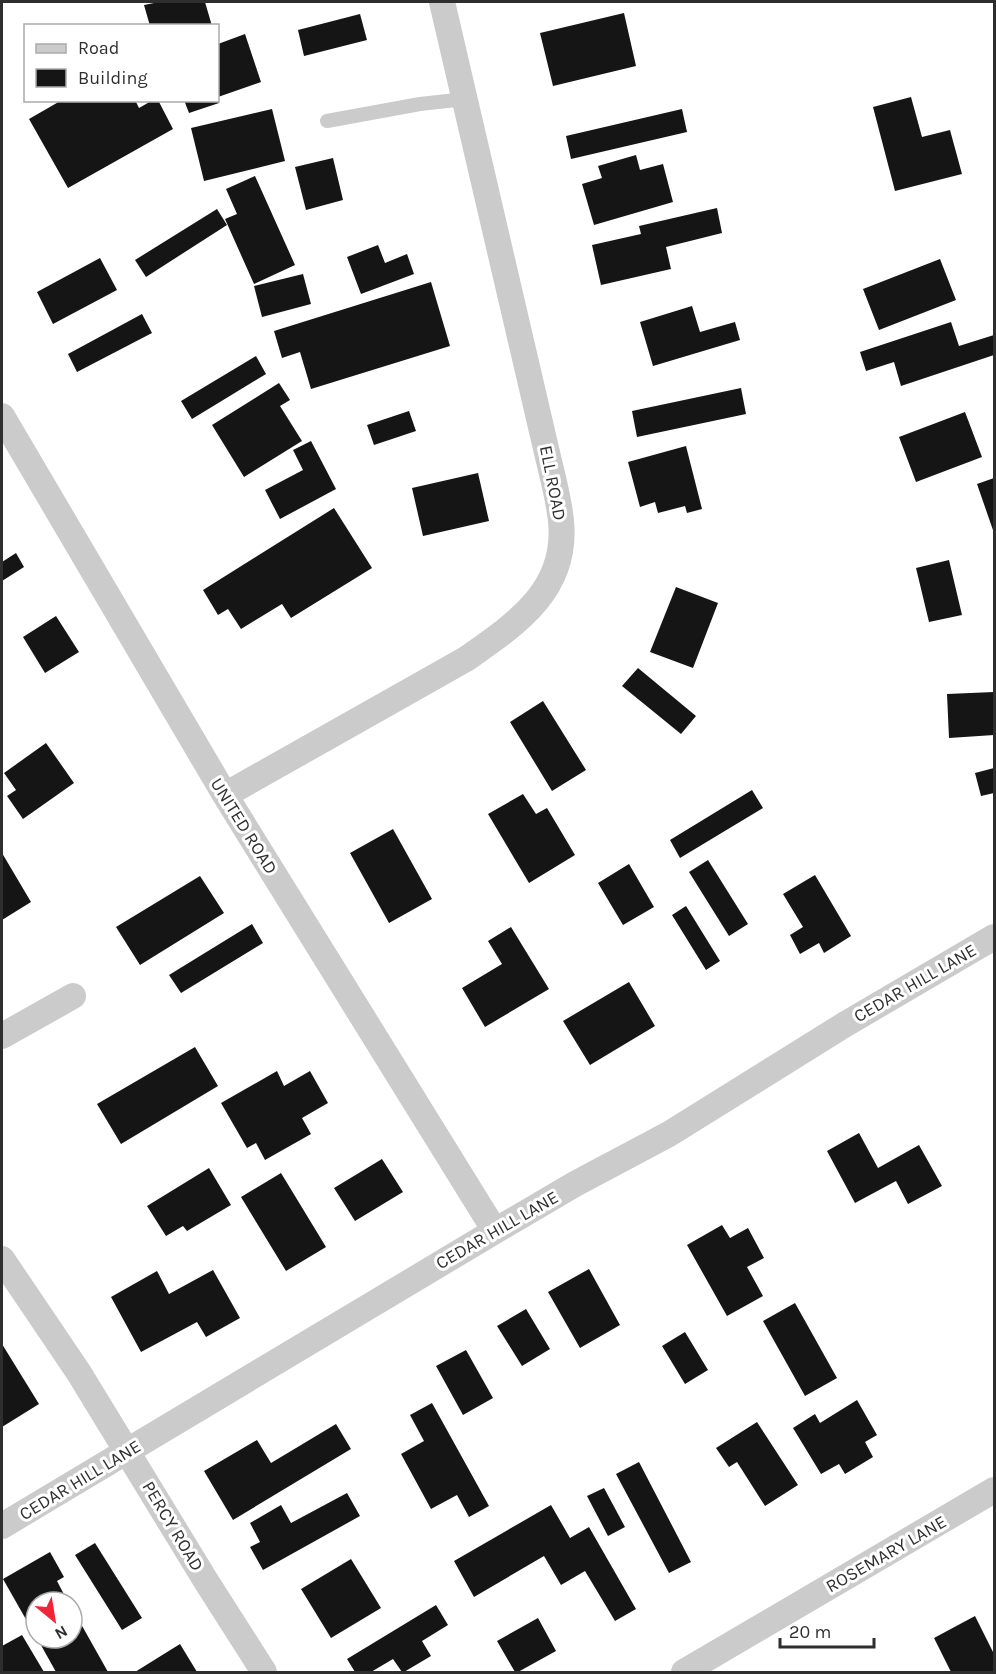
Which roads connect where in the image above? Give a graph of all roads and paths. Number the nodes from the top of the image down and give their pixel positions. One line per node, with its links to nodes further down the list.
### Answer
1 (442, 2): 2 (street, ELL ROAD)
2 (465, 99): 3 (lane); 5 (street, ELL ROAD)
3 (327, 121)
4 (2, 416): 5 (street, UNITED ROAD)
5 (225, 795): 9 (street, UNITED ROAD)
6 (994, 937): 9 (street, CEDAR HILL LANE)
7 (73, 996): 8 (street)
8 (2, 1036)
9 (495, 1231): 11 (street, CEDAR HILL LANE)
10 (2, 1259): 11 (street, PERCY ROAD)
11 (128, 1452): 13 (street, CEDAR HILL LANE); 14 (street, PERCY ROAD)
12 (994, 1490): 15 (street, ROSEMARY LANE)
13 (2, 1526)
14 (264, 1672)
15 (684, 1672)

